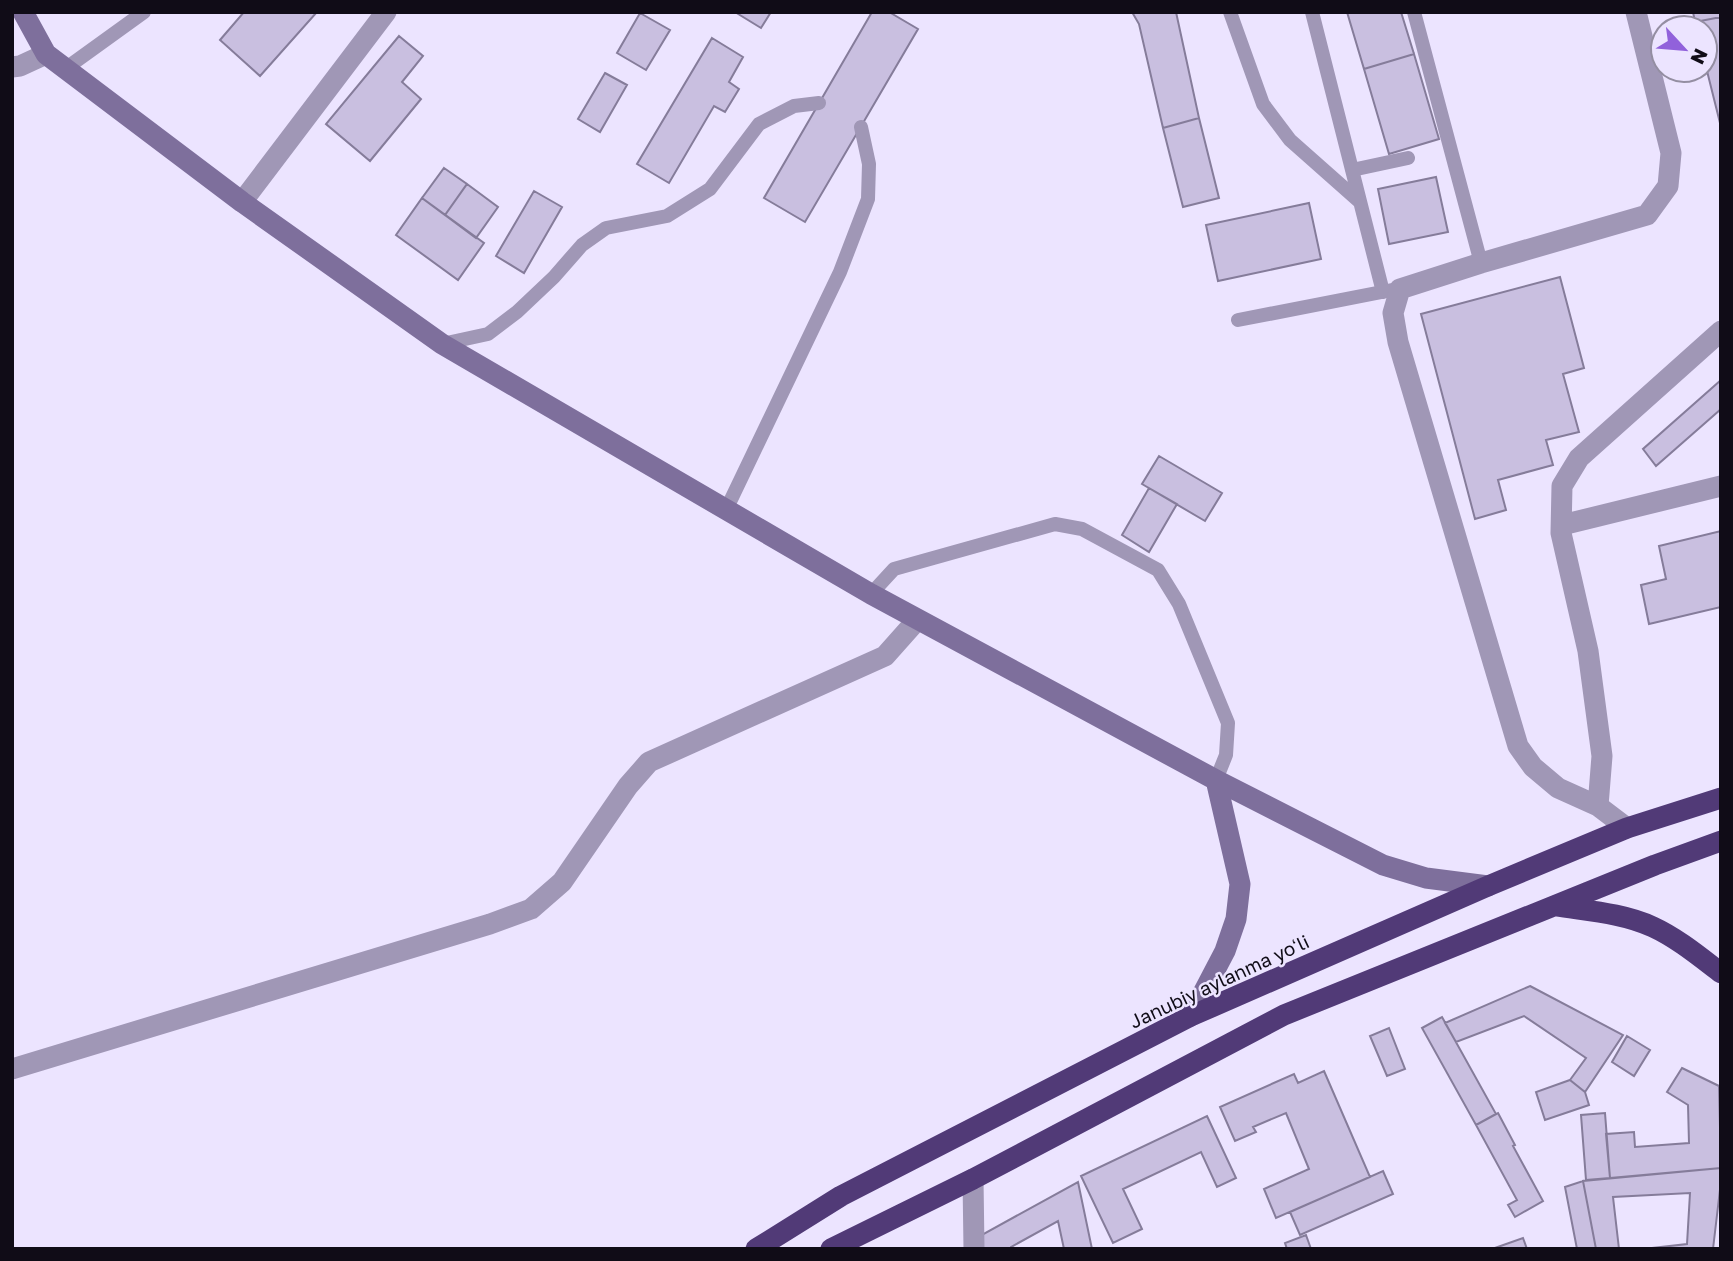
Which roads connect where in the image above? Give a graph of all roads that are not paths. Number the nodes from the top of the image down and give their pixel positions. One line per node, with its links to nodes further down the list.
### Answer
1 (23, 12): 8 (main road)
2 (144, 12): 10 (lane)
3 (386, 12): 16 (street)
4 (1230, 12): 15 (lane)
5 (1312, 12): 14 (lane)
6 (1414, 12): 17 (lane)
7 (1636, 12): 17 (street)
8 (47, 54): 9 (street); 10 (main road)
9 (12, 67)
10 (65, 69): 16 (main road)
11 (819, 103): 21 (lane)
12 (861, 127): 23 (lane)
13 (1408, 158): 14 (lane)
14 (1352, 170): 15 (lane)
15 (1360, 201): 18 (lane)
16 (242, 202): 21 (main road)
17 (1481, 263): 18 (street)
18 (1392, 290): 19 (lane); 29 (street)
19 (1238, 320)
20 (1721, 331): 24 (street)
21 (442, 344): 23 (main road)
22 (1721, 486): 24 (street)
23 (726, 510): 25 (main road)
24 (1562, 525): 29 (street)
25 (871, 594): 26 (main road); 27 (lane)
26 (917, 620): 27 (main road); 36 (street)
27 (1216, 780): 32 (main road); 35 (main road)
28 (1721, 798): 30 (highway, Janubiy aylanma yoʻli)
29 (1598, 806): 30 (street)
30 (1627, 828): 32 (highway, Janubiy aylanma yoʻli)
31 (1721, 841): 33 (highway)
32 (1488, 886): 35 (highway, Janubiy aylanma yoʻli)
33 (1554, 906): 34 (highway); 37 (highway)
34 (1721, 973)
35 (1191, 1016): 38 (highway, Janubiy aylanma yoʻli)
36 (12, 1069)
37 (973, 1180): 39 (highway); 40 (street)
38 (756, 1249)
39 (831, 1249)
40 (974, 1249)

